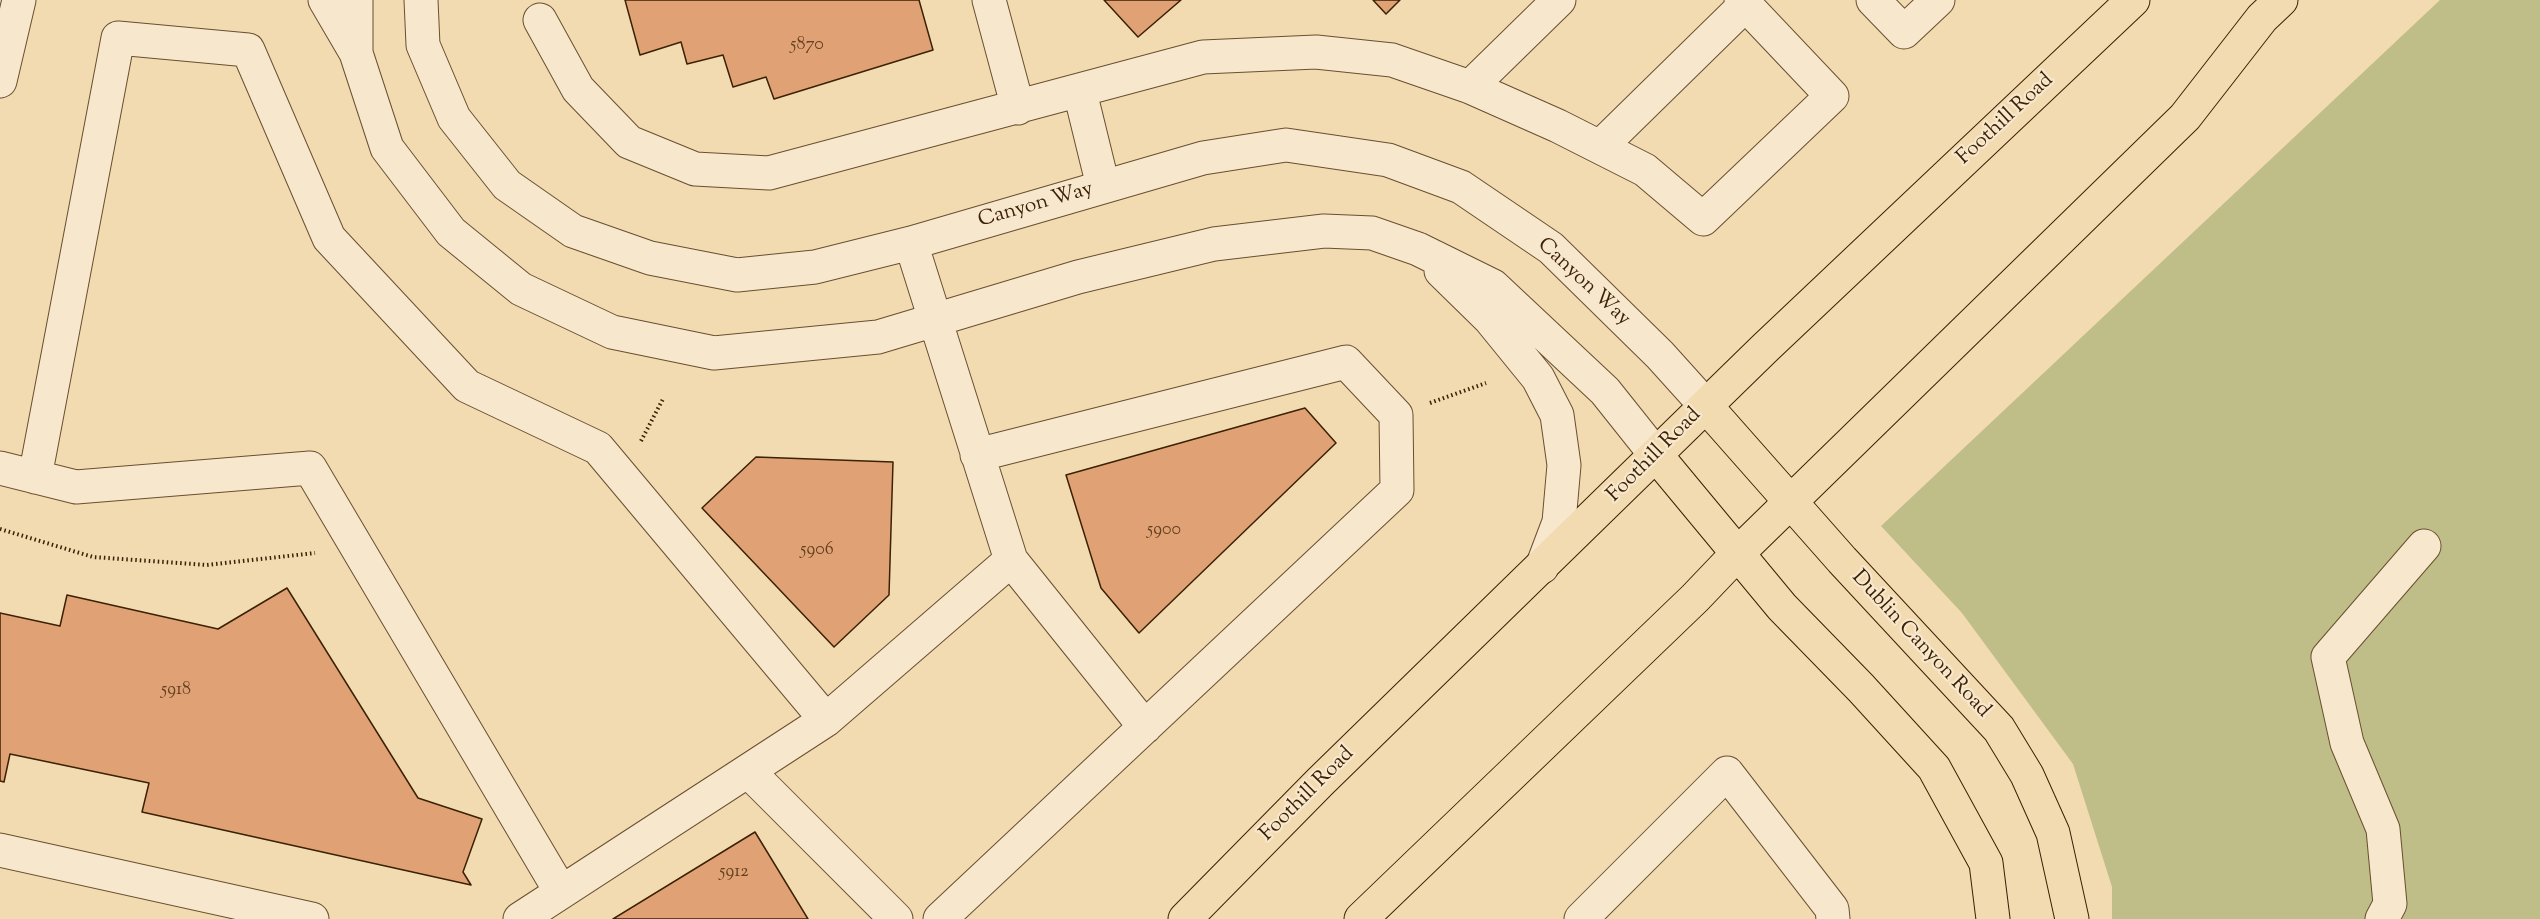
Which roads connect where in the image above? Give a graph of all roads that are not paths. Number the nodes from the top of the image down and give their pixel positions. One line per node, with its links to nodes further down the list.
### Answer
1 (19, 0): 14 (street)
2 (325, 0): 13 (street)
3 (356, 0): 13 (street)
4 (421, 0): 20 (street, Canyon Way)
5 (989, 0): 17 (street)
6 (1559, 0): 15 (street)
7 (1873, 0): 8 (street)
8 (1938, 0)
9 (2133, 0): 23 (main road, Foothill Road)
10 (2281, 0): 28 (main road)
11 (1743, 2): 18 (street); 18 (street)
12 (540, 20): 17 (street)
13 (356, 53): 22 (street)
14 (0, 81)
15 (1470, 87): 16 (street); 18 (street)
16 (1080, 92): 17 (street); 19 (street)
17 (1018, 108)
18 (1600, 147)
19 (1103, 186): 20 (street, Canyon Way); 23 (street, Canyon Way)
20 (911, 243): 22 (street)
21 (1418, 249): 22 (street); 25 (street); 32 (street)
22 (934, 320): 24 (street)
23 (1706, 406): 25 (main road, Foothill Road); 28 (main road, Dublin Canyon Road)
24 (977, 455): 31 (street); 34 (street)
25 (1656, 455): 30 (main road); 32 (main road, Foothill Road)
26 (0, 468): 27 (street)
27 (35, 477): 33 (street); 37 (street)
28 (1791, 502): 30 (main road); 47 (main road, Dublin Canyon Road)
29 (2424, 546): 48 (street)
30 (1737, 554): 43 (main road); 46 (main road)
31 (1011, 560): 33 (street); 34 (street)
32 (1542, 567): 42 (main road, Foothill Road)
33 (826, 720): 35 (street)
34 (1145, 727): 41 (street)
35 (747, 771): 37 (street); 40 (street)
36 (0, 850): 38 (street)
37 (561, 892): 39 (street)
38 (312, 919)
39 (520, 919)
40 (896, 919)
41 (940, 919)
42 (1185, 919)
43 (1361, 919)
44 (1581, 919): 45 (street)
45 (1833, 919)
46 (1993, 919)
47 (2072, 919)
48 (2382, 919)

